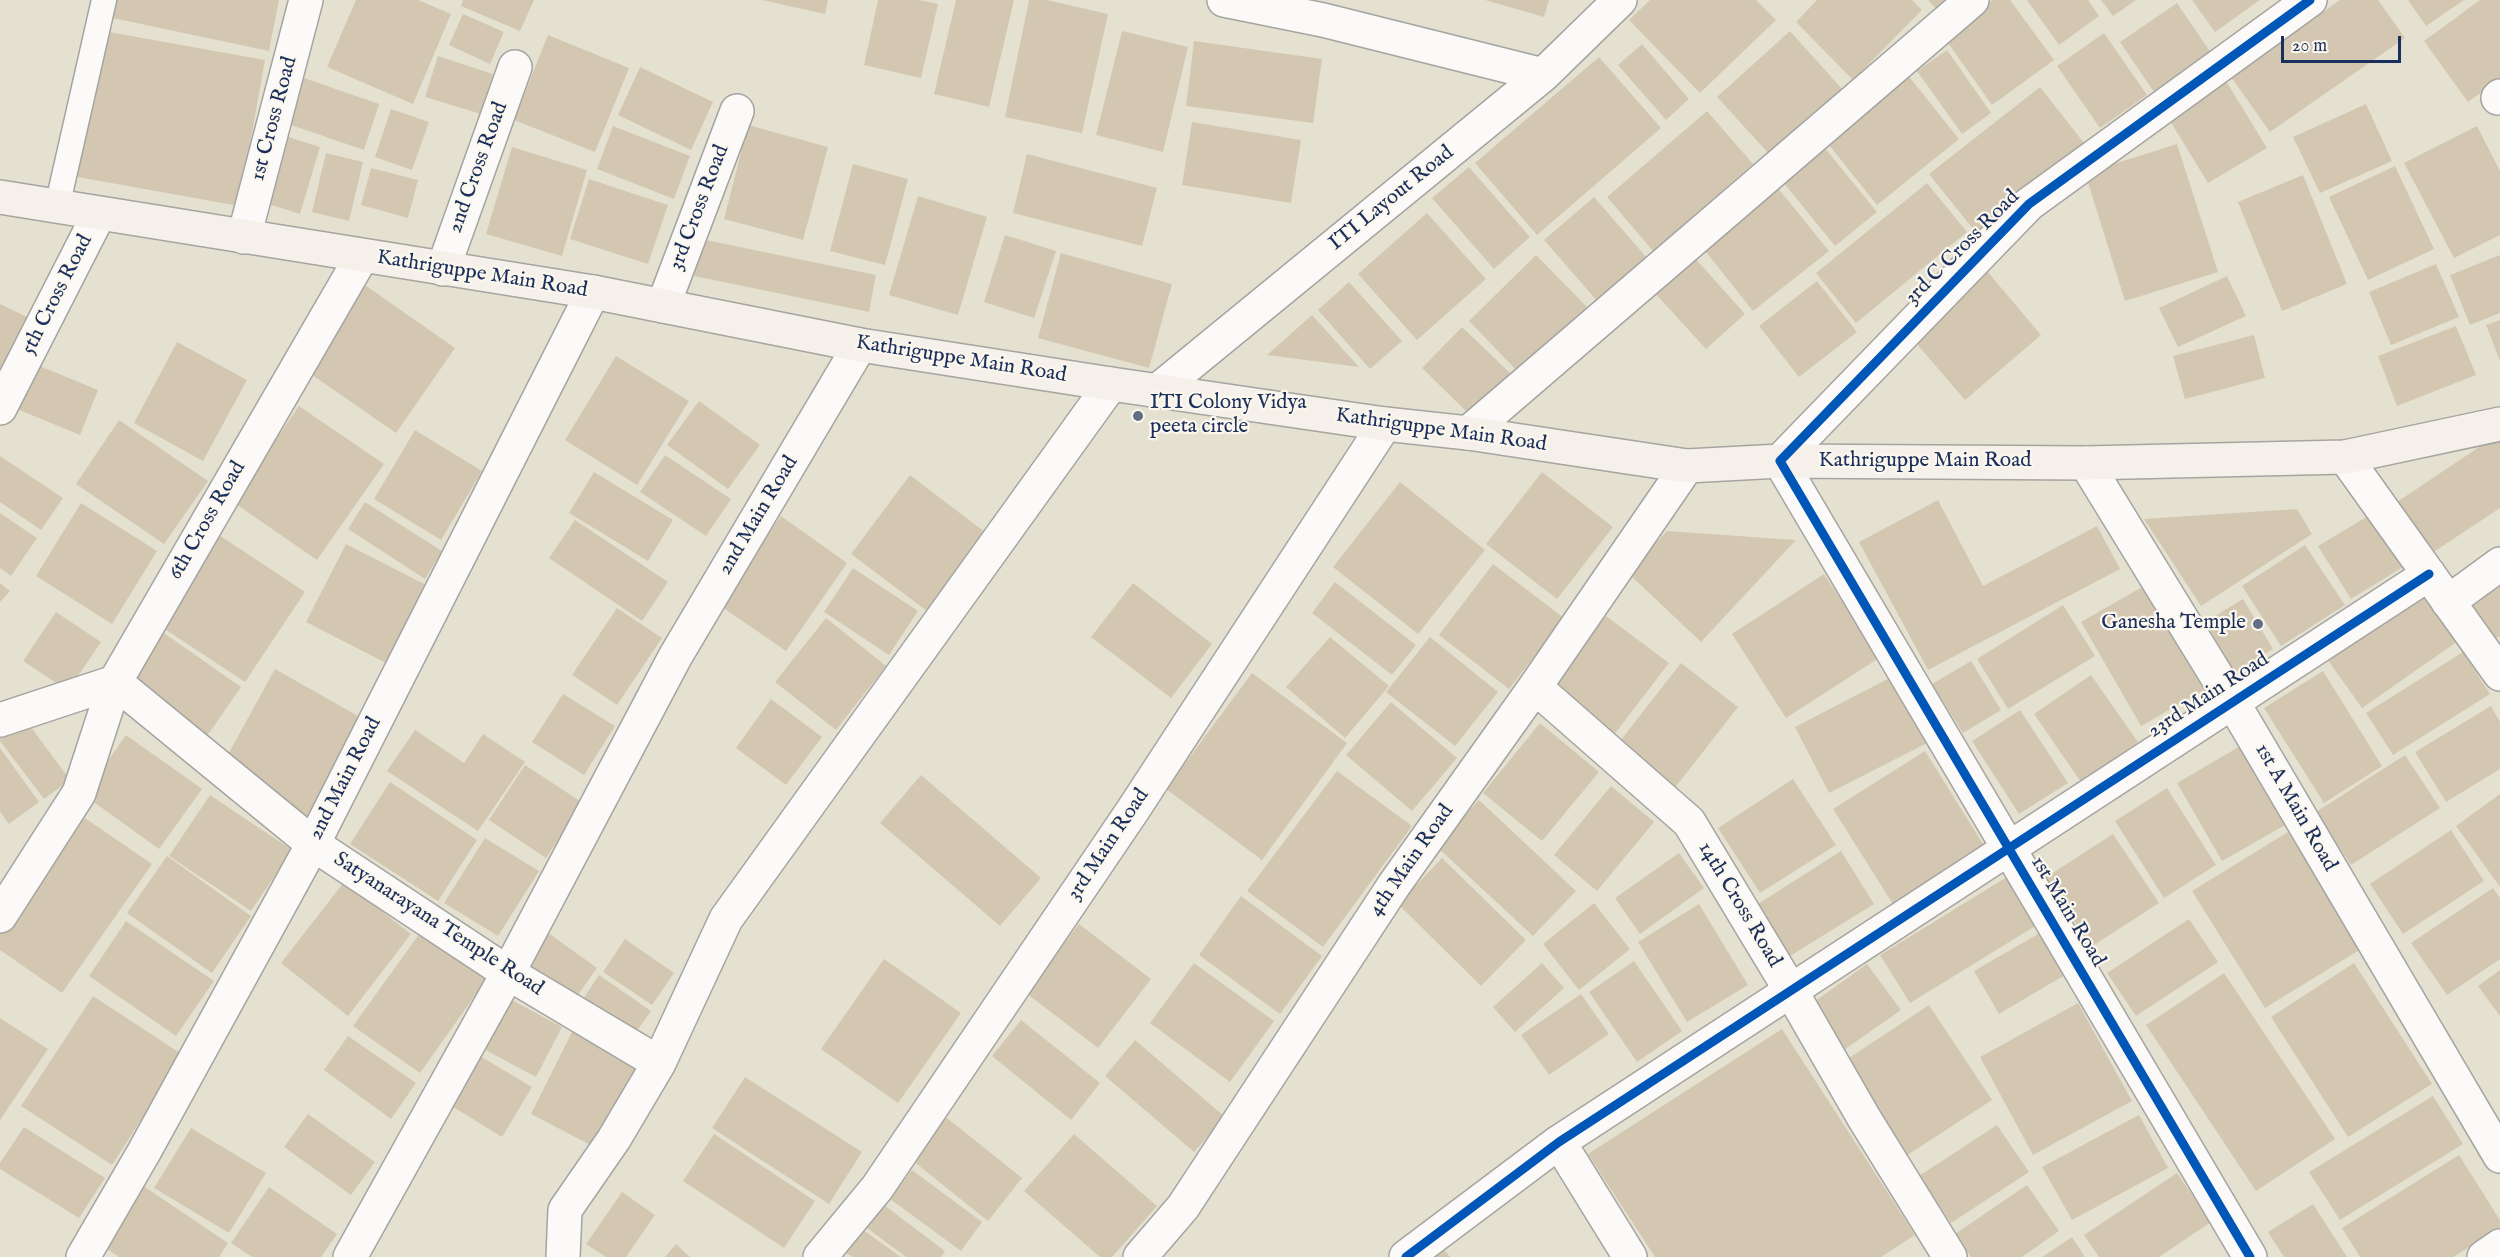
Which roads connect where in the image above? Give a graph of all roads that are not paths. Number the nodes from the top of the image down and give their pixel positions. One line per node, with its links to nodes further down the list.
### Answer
1 (104, 0): 11 (lane)
2 (306, 0): 13 (street, 1st Cross Road)
3 (1224, 0): 8 (street)
4 (1620, 0): 8 (street, ITI Layout Road)
5 (1972, 0): 24 (street)
6 (2310, 0): 26 (street, 3rd C Cross Road)
7 (515, 67): 15 (street, 2nd Cross Road)
8 (1543, 75): 20 (street, ITI Layout Road)
9 (737, 111): 17 (street, 3rd Cross Road)
10 (0, 197): 11 (main road, Kathriguppe Main Road)
11 (57, 207): 12 (main road, Kathriguppe Main Road)
12 (99, 214): 13 (main road, Kathriguppe Main Road); 21 (street, 5th Cross Road)
13 (244, 237): 14 (main road, Kathriguppe Main Road)
14 (362, 256): 15 (main road, Kathriguppe Main Road); 33 (street, 6th Cross Road)
15 (443, 269): 16 (main road, Kathriguppe Main Road)
16 (593, 291): 17 (main road, Kathriguppe Main Road); 37 (street, 2nd Main Road)
17 (663, 306): 18 (main road, Kathriguppe Main Road)
18 (860, 345): 19 (main road, Kathriguppe Main Road); 40 (street, 2nd Main Road)
19 (1111, 384): 20 (main road, Kathriguppe Main Road); 42 (street)
20 (1157, 391): 22 (main road, Kathriguppe Main Road)
21 (0, 408)
22 (1385, 424): 24 (main road, Kathriguppe Main Road); 49 (street, 3rd Main Road)
23 (2500, 424): 25 (main road, Kathriguppe Main Road)
24 (1468, 433): 28 (main road, Kathriguppe Main Road)
25 (2345, 457): 27 (main road, Kathriguppe Main Road); 30 (street)
26 (1780, 461): 27 (main road, Kathriguppe Main Road); 28 (main road, Kathriguppe Main Road); 38 (street, 1st Main Road)
27 (2086, 463): 35 (street, 1st A Main Road)
28 (1687, 466): 34 (street, 4th Main Road)
29 (2500, 564): 31 (street)
30 (2429, 574): 31 (street); 35 (street, 23rd Main Road)
31 (2448, 602): 32 (street)
32 (2500, 674)
33 (115, 682): 36 (street); 37 (street, Satyanarayana Temple Road); 39 (street, 6th Cross Road)
34 (1535, 687): 41 (street, 14th Cross Road); 50 (street, 4th Main Road)
35 (2232, 701): 38 (street, 23rd Main Road); 44 (street, 1st A Main Road)
36 (0, 720)
37 (313, 844): 40 (street, Satyanarayana Temple Road); 46 (street, 2nd Main Road)
38 (2009, 848): 41 (street, 23rd Main Road); 54 (street, 1st Main Road)
39 (0, 916)
40 (508, 973): 42 (street, Satyanarayana Temple Road); 47 (street, 2nd Main Road)
41 (1791, 991): 43 (street, 23rd Main Road); 53 (street, 14th Cross Road)
42 (659, 1063): 48 (street)
43 (1558, 1142): 51 (street, 23rd Main Road); 52 (street)
44 (2500, 1156)
45 (2500, 1246): 55 (street)
46 (83, 1257)
47 (350, 1257)
48 (563, 1257)
49 (820, 1257)
50 (1140, 1257)
51 (1406, 1257)
52 (1630, 1257)
53 (1950, 1257)
54 (2250, 1257)
55 (2484, 1257)

